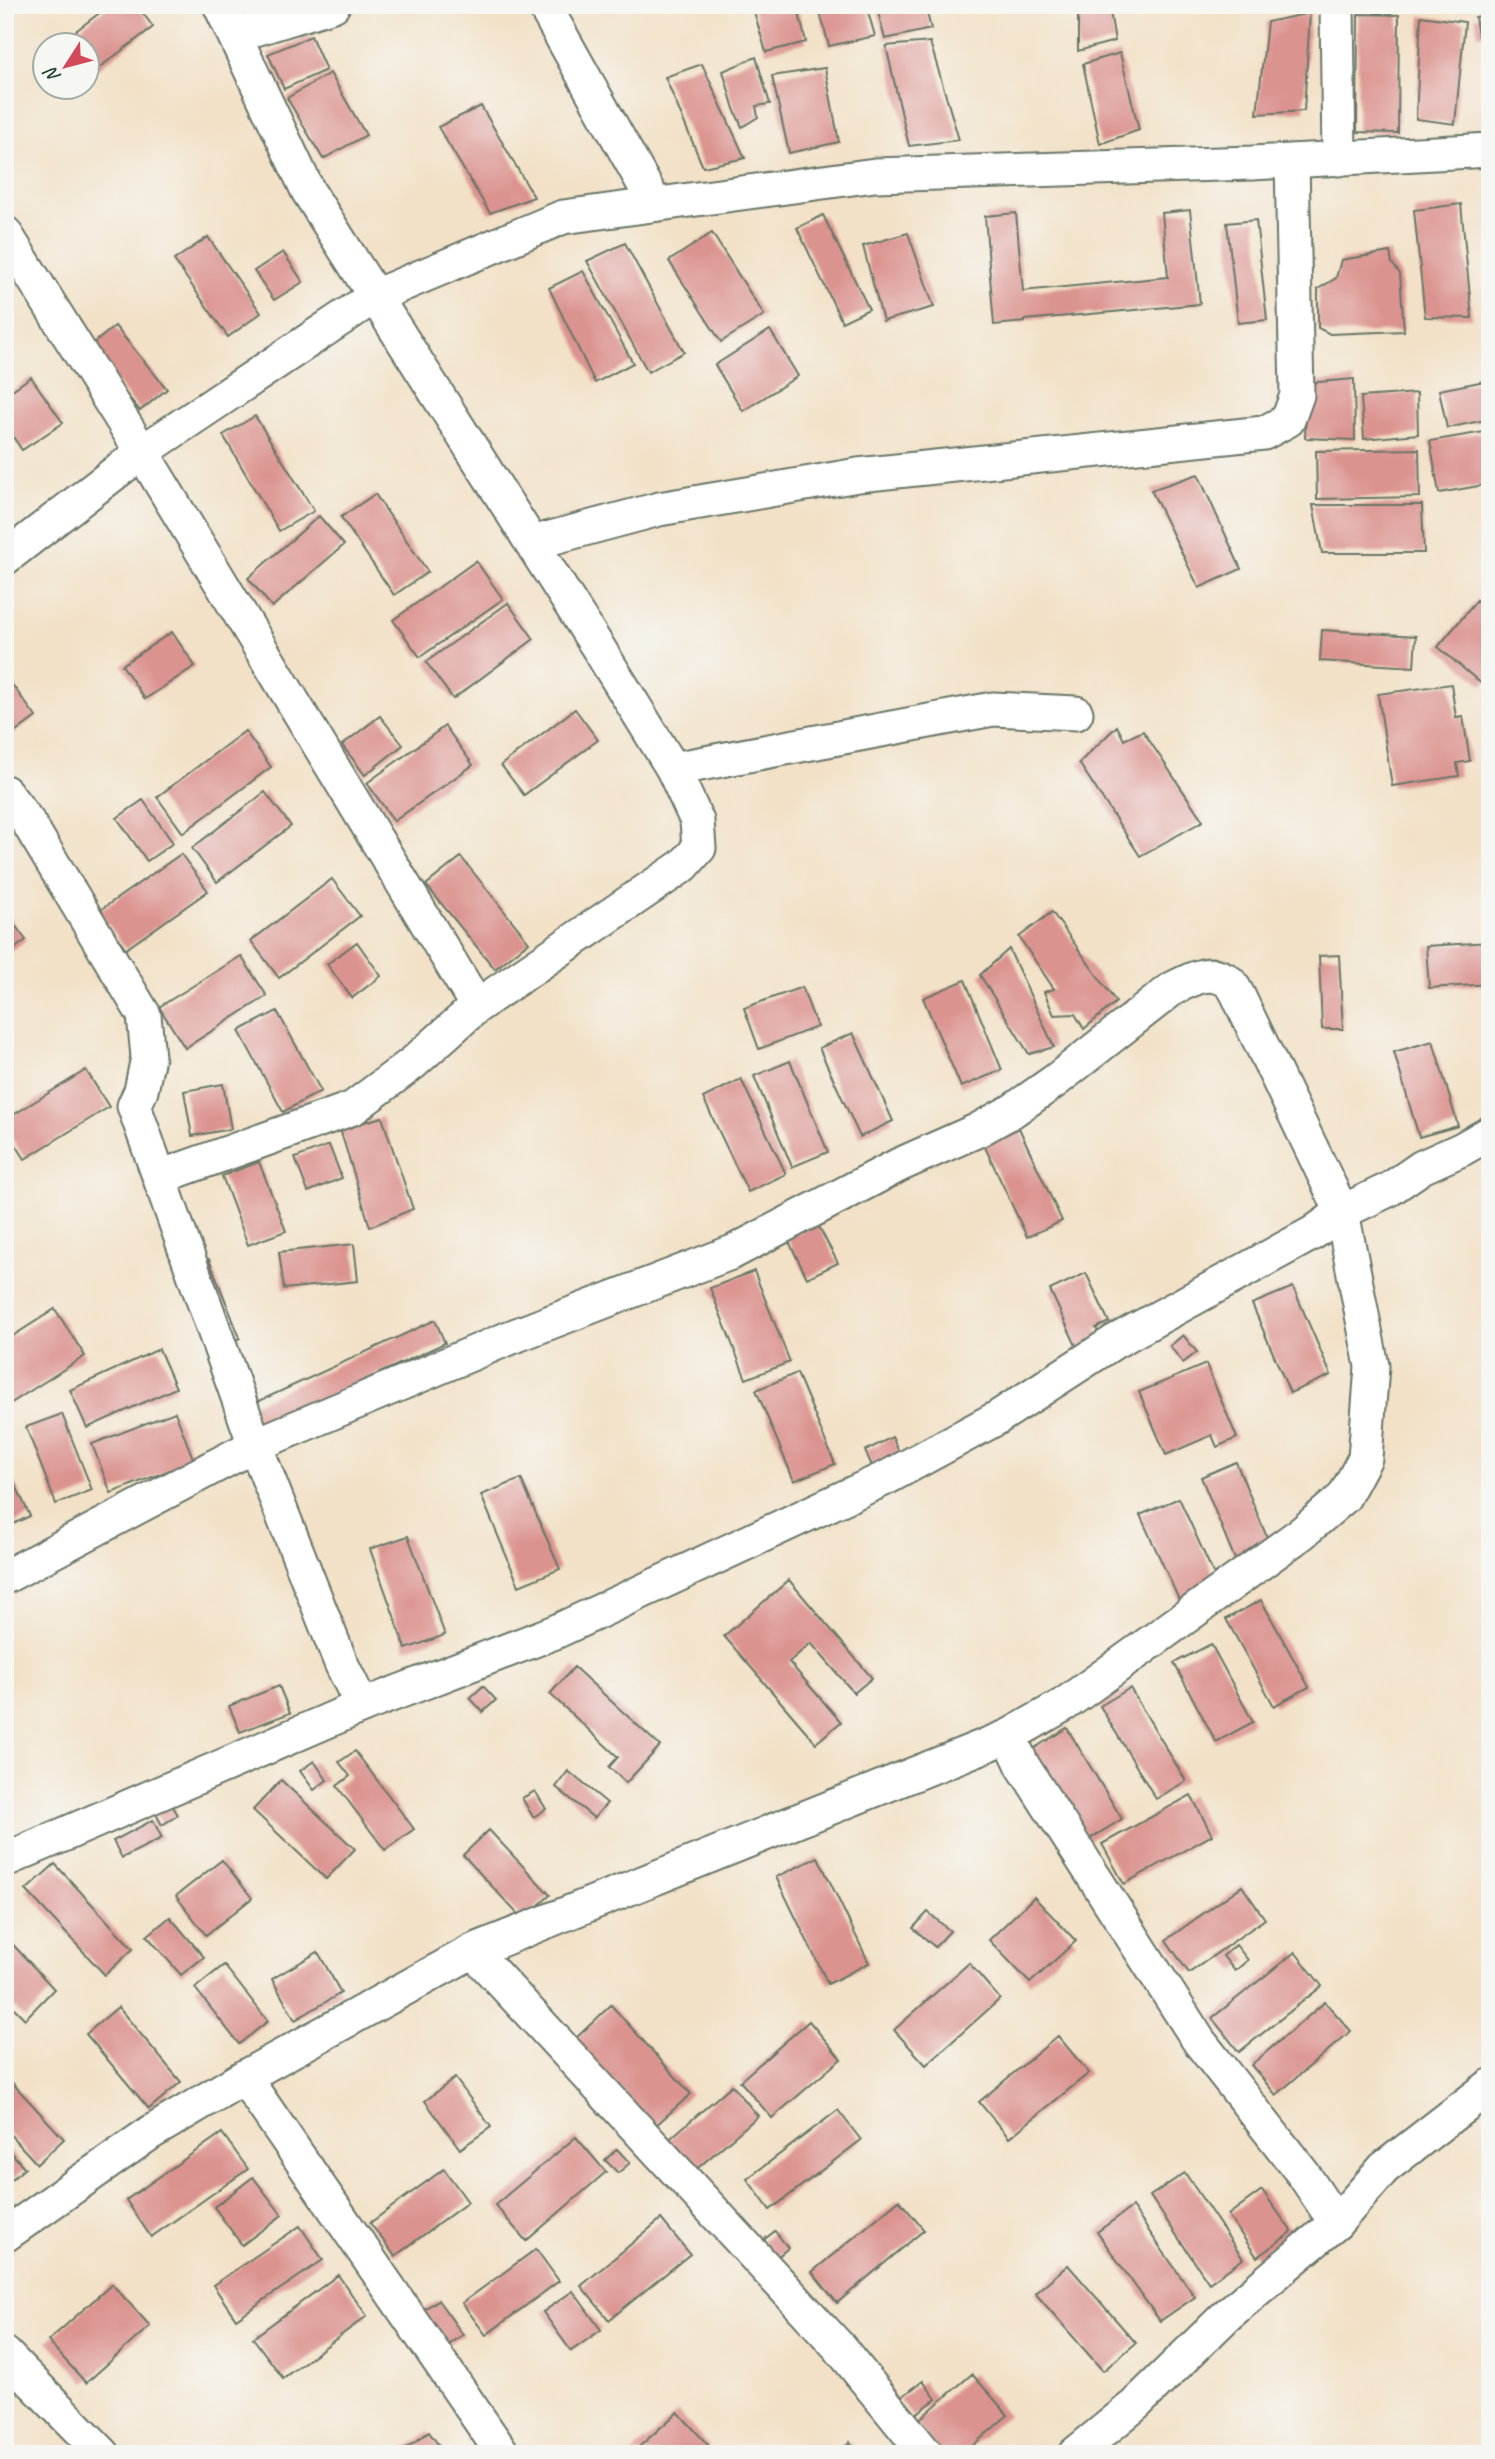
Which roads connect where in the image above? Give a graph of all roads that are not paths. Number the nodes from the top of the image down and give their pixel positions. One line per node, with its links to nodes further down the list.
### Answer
1 (220, 5): 5 (street)
2 (333, 5): 5 (street)
3 (544, 5): 9 (street)
4 (1337, 5): 7 (street)
5 (236, 35): 11 (street)
6 (1490, 150): 7 (street)
7 (1339, 159): 8 (street)
8 (1292, 161): 9 (street); 13 (street)
9 (656, 204): 11 (street)
10 (5, 233): 12 (street)
11 (375, 296): 12 (street); 13 (street)
12 (142, 452): 14 (street); 18 (street)
13 (532, 543): 16 (street)
14 (5, 558)
15 (1076, 713): 16 (street)
16 (673, 769): 18 (street)
17 (5, 792): 20 (street)
18 (477, 1006): 20 (street)
19 (1490, 1133): 21 (street)
20 (160, 1177): 22 (street)
21 (1342, 1212): 22 (street); 24 (street); 25 (street)
22 (255, 1445): 23 (street); 24 (street)
23 (5, 1577)
24 (362, 1706): 26 (street)
25 (1009, 1736): 27 (street); 30 (street)
26 (5, 1860)
27 (473, 1951): 28 (street); 35 (street)
28 (244, 2077): 31 (street); 34 (street)
29 (1490, 2085): 30 (street)
30 (1336, 2223): 36 (street)
31 (5, 2235)
32 (5, 2354): 33 (street)
33 (103, 2454)
34 (503, 2454)
35 (926, 2454)
36 (1075, 2454)

